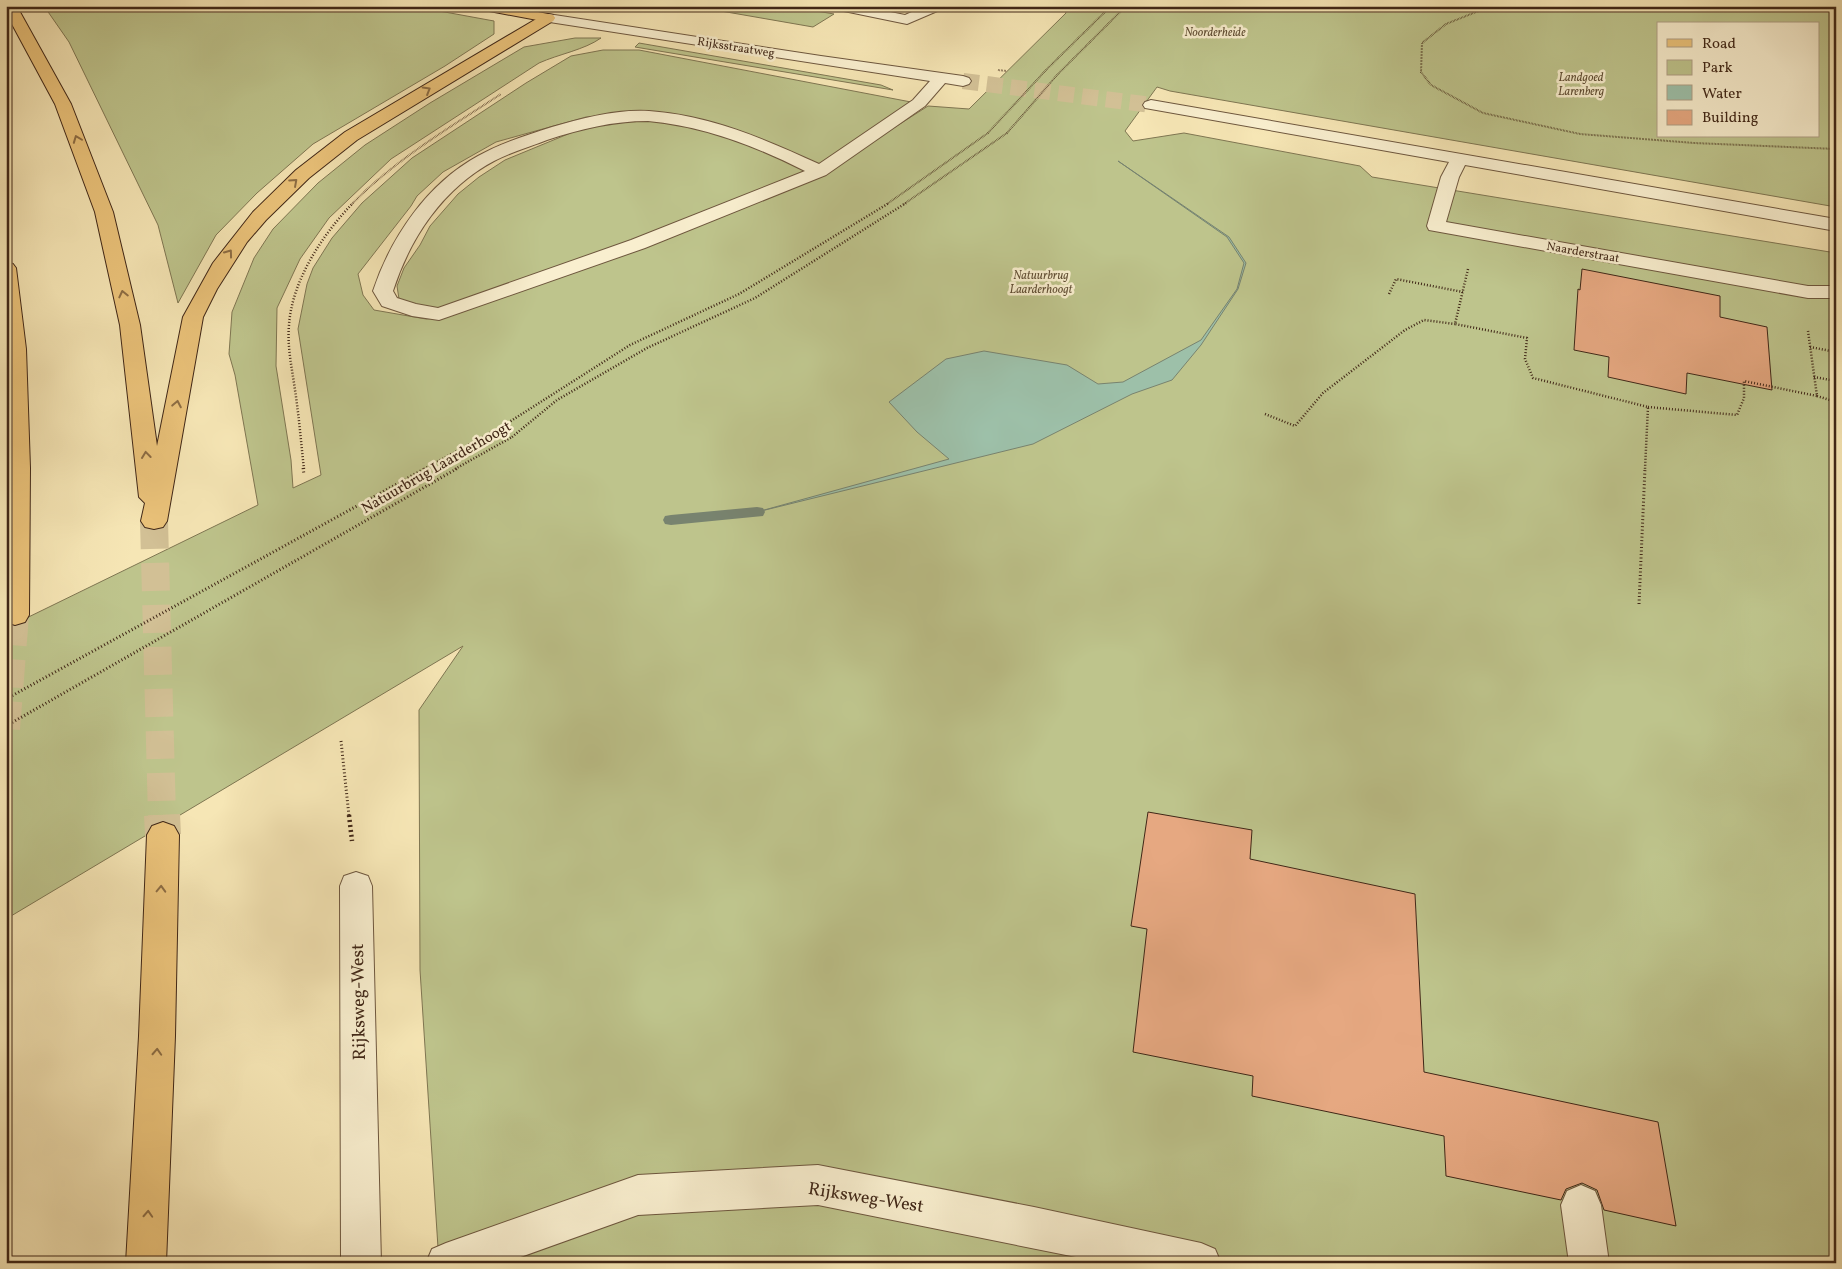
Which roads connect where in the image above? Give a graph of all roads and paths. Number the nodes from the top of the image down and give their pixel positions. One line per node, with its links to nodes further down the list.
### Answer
1 (7, 6): 10 (main road)
2 (484, 6): 8 (main road, Rijksstraatweg)
3 (839, 6): 9 (street)
4 (937, 6): 9 (street)
5 (1111, 6): 35 (path, Natuurbrug Laarderhoogt, bridge)
6 (1126, 6): 36 (path, Natuurbrug Laarderhoogt, bridge)
7 (1491, 6): 14 (path)
8 (510, 8): 10 (main road, Rijksstraatweg)
9 (861, 8)
10 (557, 12): 11 (street, Rijksstraatweg)
11 (941, 78): 12 (street, Rijksstraatweg); 16 (street)
12 (963, 81)
13 (1151, 106): 15 (street)
14 (1836, 149)
15 (1459, 159): 17 (street); 20 (street, Naarderstraat)
16 (820, 171): 16 (street)
17 (1836, 225)
18 (1469, 264): 21 (path)
19 (6, 268): 34 (main road)
20 (1800, 291): 22 (street, Naarderstraat); 25 (path)
21 (1463, 292): 23 (path); 24 (path)
22 (1836, 292)
23 (1389, 294)
24 (1455, 324): 31 (path); 32 (path)
25 (1810, 347): 26 (path); 27 (path)
26 (1836, 352)
27 (1814, 377): 28 (path); 29 (path)
28 (1836, 381)
29 (1817, 396): 30 (path); 31 (path)
30 (1836, 402)
31 (1648, 407): 33 (path)
32 (1265, 414)
33 (1639, 604)
34 (15, 615)
35 (6, 699)
36 (6, 726)
37 (341, 741): 39 (path)
38 (163, 835): 41 (main road, one-way to 38)
39 (356, 886): 42 (street, Rijksweg-West)
40 (1581, 1205): 45 (street)
41 (146, 1263)
42 (361, 1263)
43 (446, 1263): 44 (street, Rijksweg-West)
44 (1201, 1263)
45 (1589, 1263)

